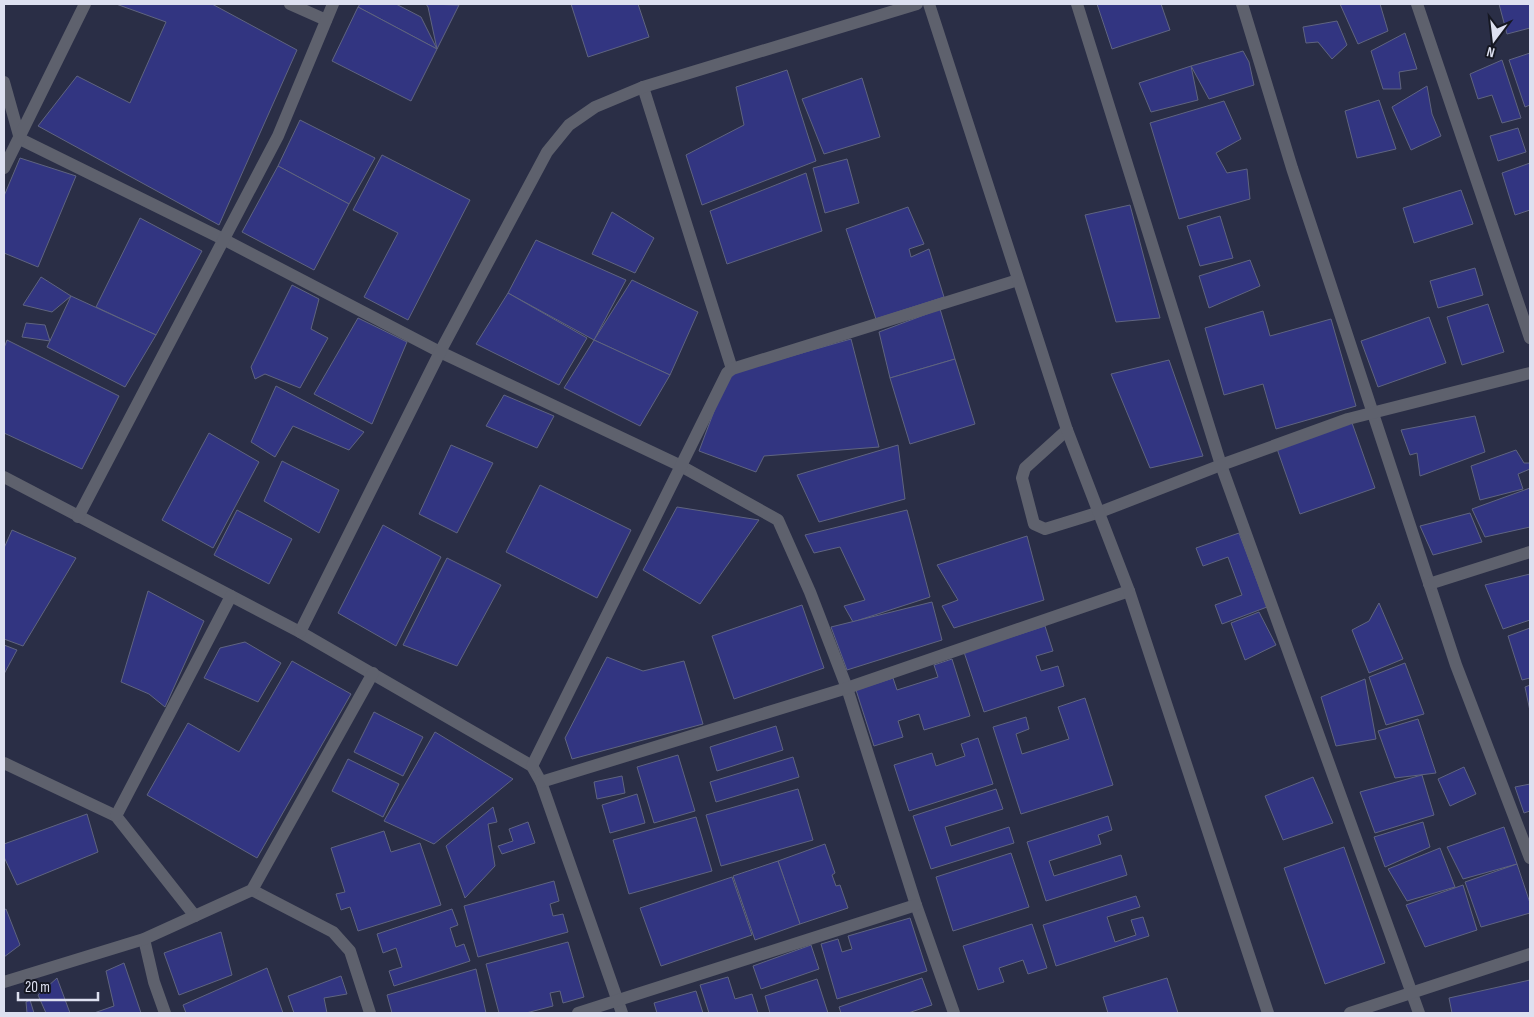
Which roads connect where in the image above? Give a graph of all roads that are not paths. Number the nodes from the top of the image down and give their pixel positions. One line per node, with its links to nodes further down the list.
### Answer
1 (86, 4): 12 (street)
2 (290, 4): 9 (street)
3 (333, 4): 9 (street)
4 (917, 4): 11 (street)
5 (929, 4): 15 (street)
6 (1077, 4): 23 (street)
7 (1242, 4): 20 (street)
8 (1417, 4): 16 (street)
9 (326, 20): 14 (street)
10 (4, 82): 12 (street)
11 (643, 87): 17 (street); 18 (street)
12 (20, 139): 13 (street); 14 (street)
13 (4, 168)
14 (223, 239): 17 (street); 26 (street)
15 (1018, 280): 18 (street); 21 (street)
16 (1530, 338)
17 (440, 352): 22 (street); 31 (street)
18 (732, 369): 22 (street)
19 (1530, 373): 20 (street)
20 (1374, 411): 23 (street); 28 (street)
21 (1068, 430): 25 (street); 25 (street)
22 (679, 465): 33 (street); 35 (street)
23 (1221, 465): 25 (street); 45 (street)
24 (4, 477): 26 (street)
25 (1100, 512): 29 (street)
26 (78, 517): 30 (street)
27 (1530, 552): 28 (street)
28 (1429, 584): 38 (street)
29 (1129, 591): 33 (street); 52 (street)
30 (231, 596): 31 (street); 37 (street)
31 (300, 632): 32 (street)
32 (373, 673): 35 (street); 39 (street)
33 (846, 688): 36 (street); 40 (street)
34 (4, 762): 37 (street)
35 (532, 766): 36 (street)
36 (541, 782): 46 (street)
37 (116, 816): 41 (street)
38 (1530, 858)
39 (252, 890): 41 (street); 48 (street)
40 (916, 905): 46 (street); 51 (street)
41 (195, 916): 42 (street)
42 (144, 938): 44 (street); 47 (street)
43 (1530, 954): 45 (street)
44 (4, 982)
45 (1412, 991): 53 (street); 54 (street)
46 (617, 1000): 49 (street); 50 (street)
47 (165, 1013)
48 (370, 1013)
49 (578, 1013)
50 (622, 1013)
51 (954, 1013)
52 (1268, 1013)
53 (1350, 1013)
54 (1419, 1013)

